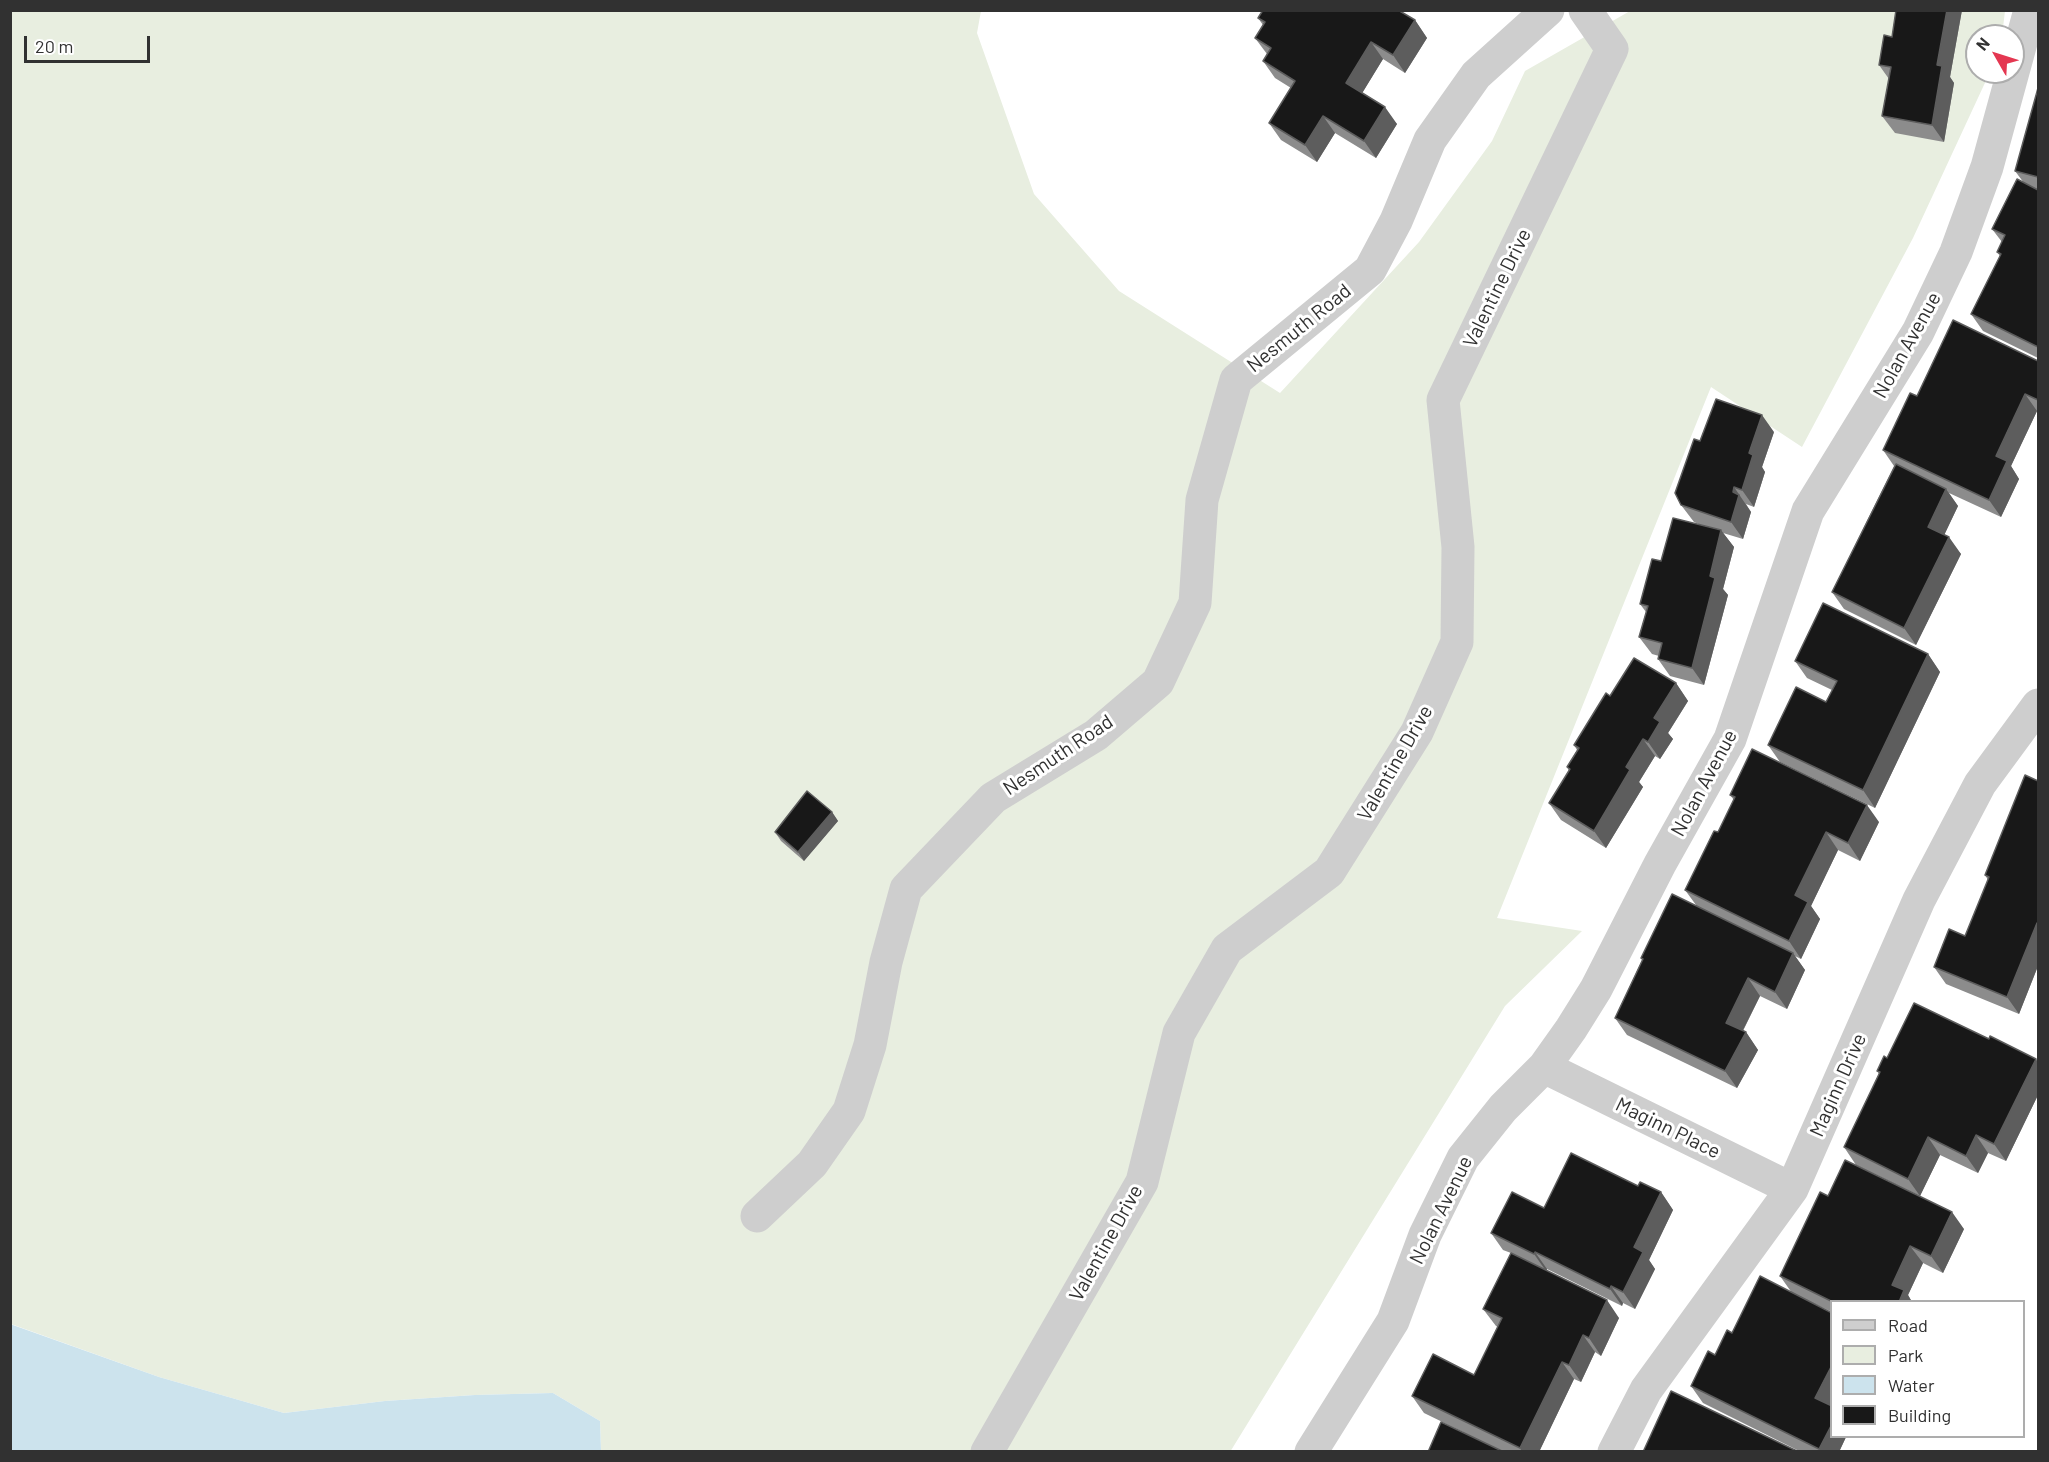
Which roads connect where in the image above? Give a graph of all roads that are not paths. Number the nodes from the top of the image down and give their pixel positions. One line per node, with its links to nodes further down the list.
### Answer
1 (1548, 10): 9 (street, Nesmuth Road)
2 (1585, 10): 10 (street, Valentine Drive)
3 (2030, 10): 4 (street, Nolan Avenue)
4 (2025, 28)
5 (2010, 84): 7 (street, Nolan Avenue)
6 (2038, 705): 8 (street, Maginn Drive)
7 (1544, 1067): 8 (street, Maginn Place); 11 (street, Nolan Avenue)
8 (1792, 1190): 12 (street, Maginn Drive)
9 (757, 1216)
10 (987, 1452)
11 (1311, 1452)
12 (1614, 1452)

